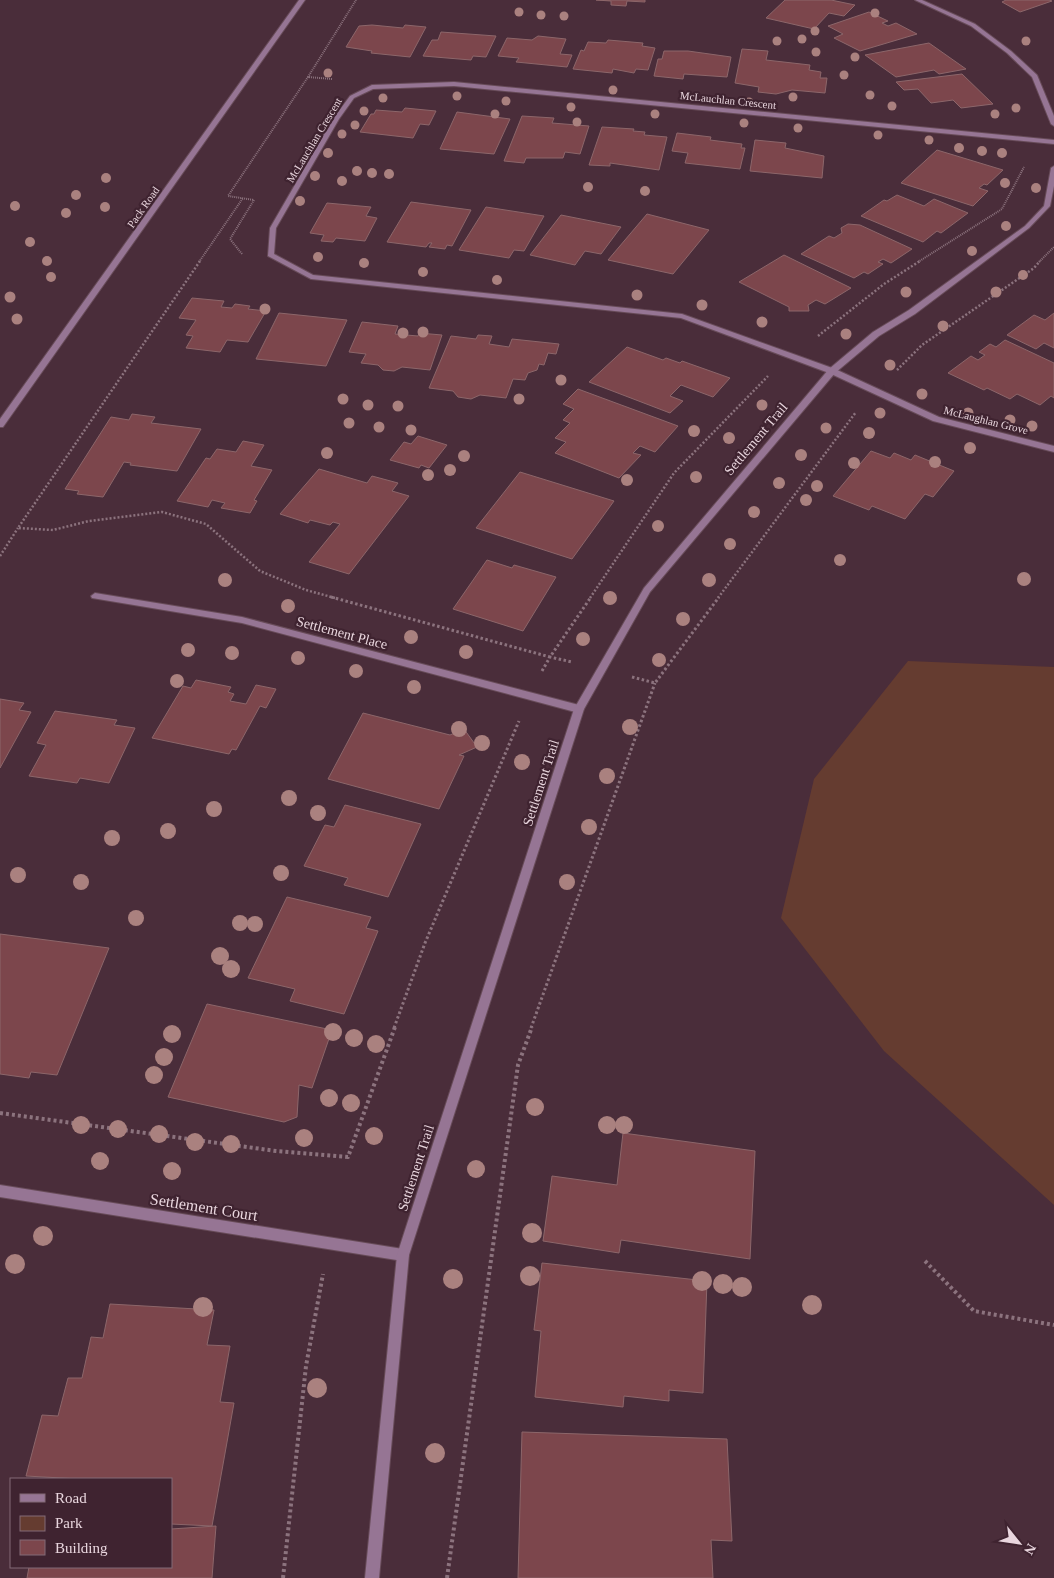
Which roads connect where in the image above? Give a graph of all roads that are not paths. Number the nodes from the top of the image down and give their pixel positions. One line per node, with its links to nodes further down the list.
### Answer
1 (302, 0): 7 (street, Pack Road)
2 (918, 0): 3 (street)
3 (1054, 124)
4 (1054, 142): 6 (street, McLauchlan Crescent)
5 (1054, 168): 6 (street, Settlement Trail)
6 (832, 370): 8 (street, McLaughlan Grove); 10 (street, Settlement Trail)
7 (0, 425)
8 (1054, 449)
9 (95, 596): 10 (street, Settlement Place)
10 (579, 709): 12 (street, Settlement Trail)
11 (0, 1191): 12 (street, Settlement Court)
12 (403, 1255): 13 (street, Settlement Trail)
13 (372, 1578)

